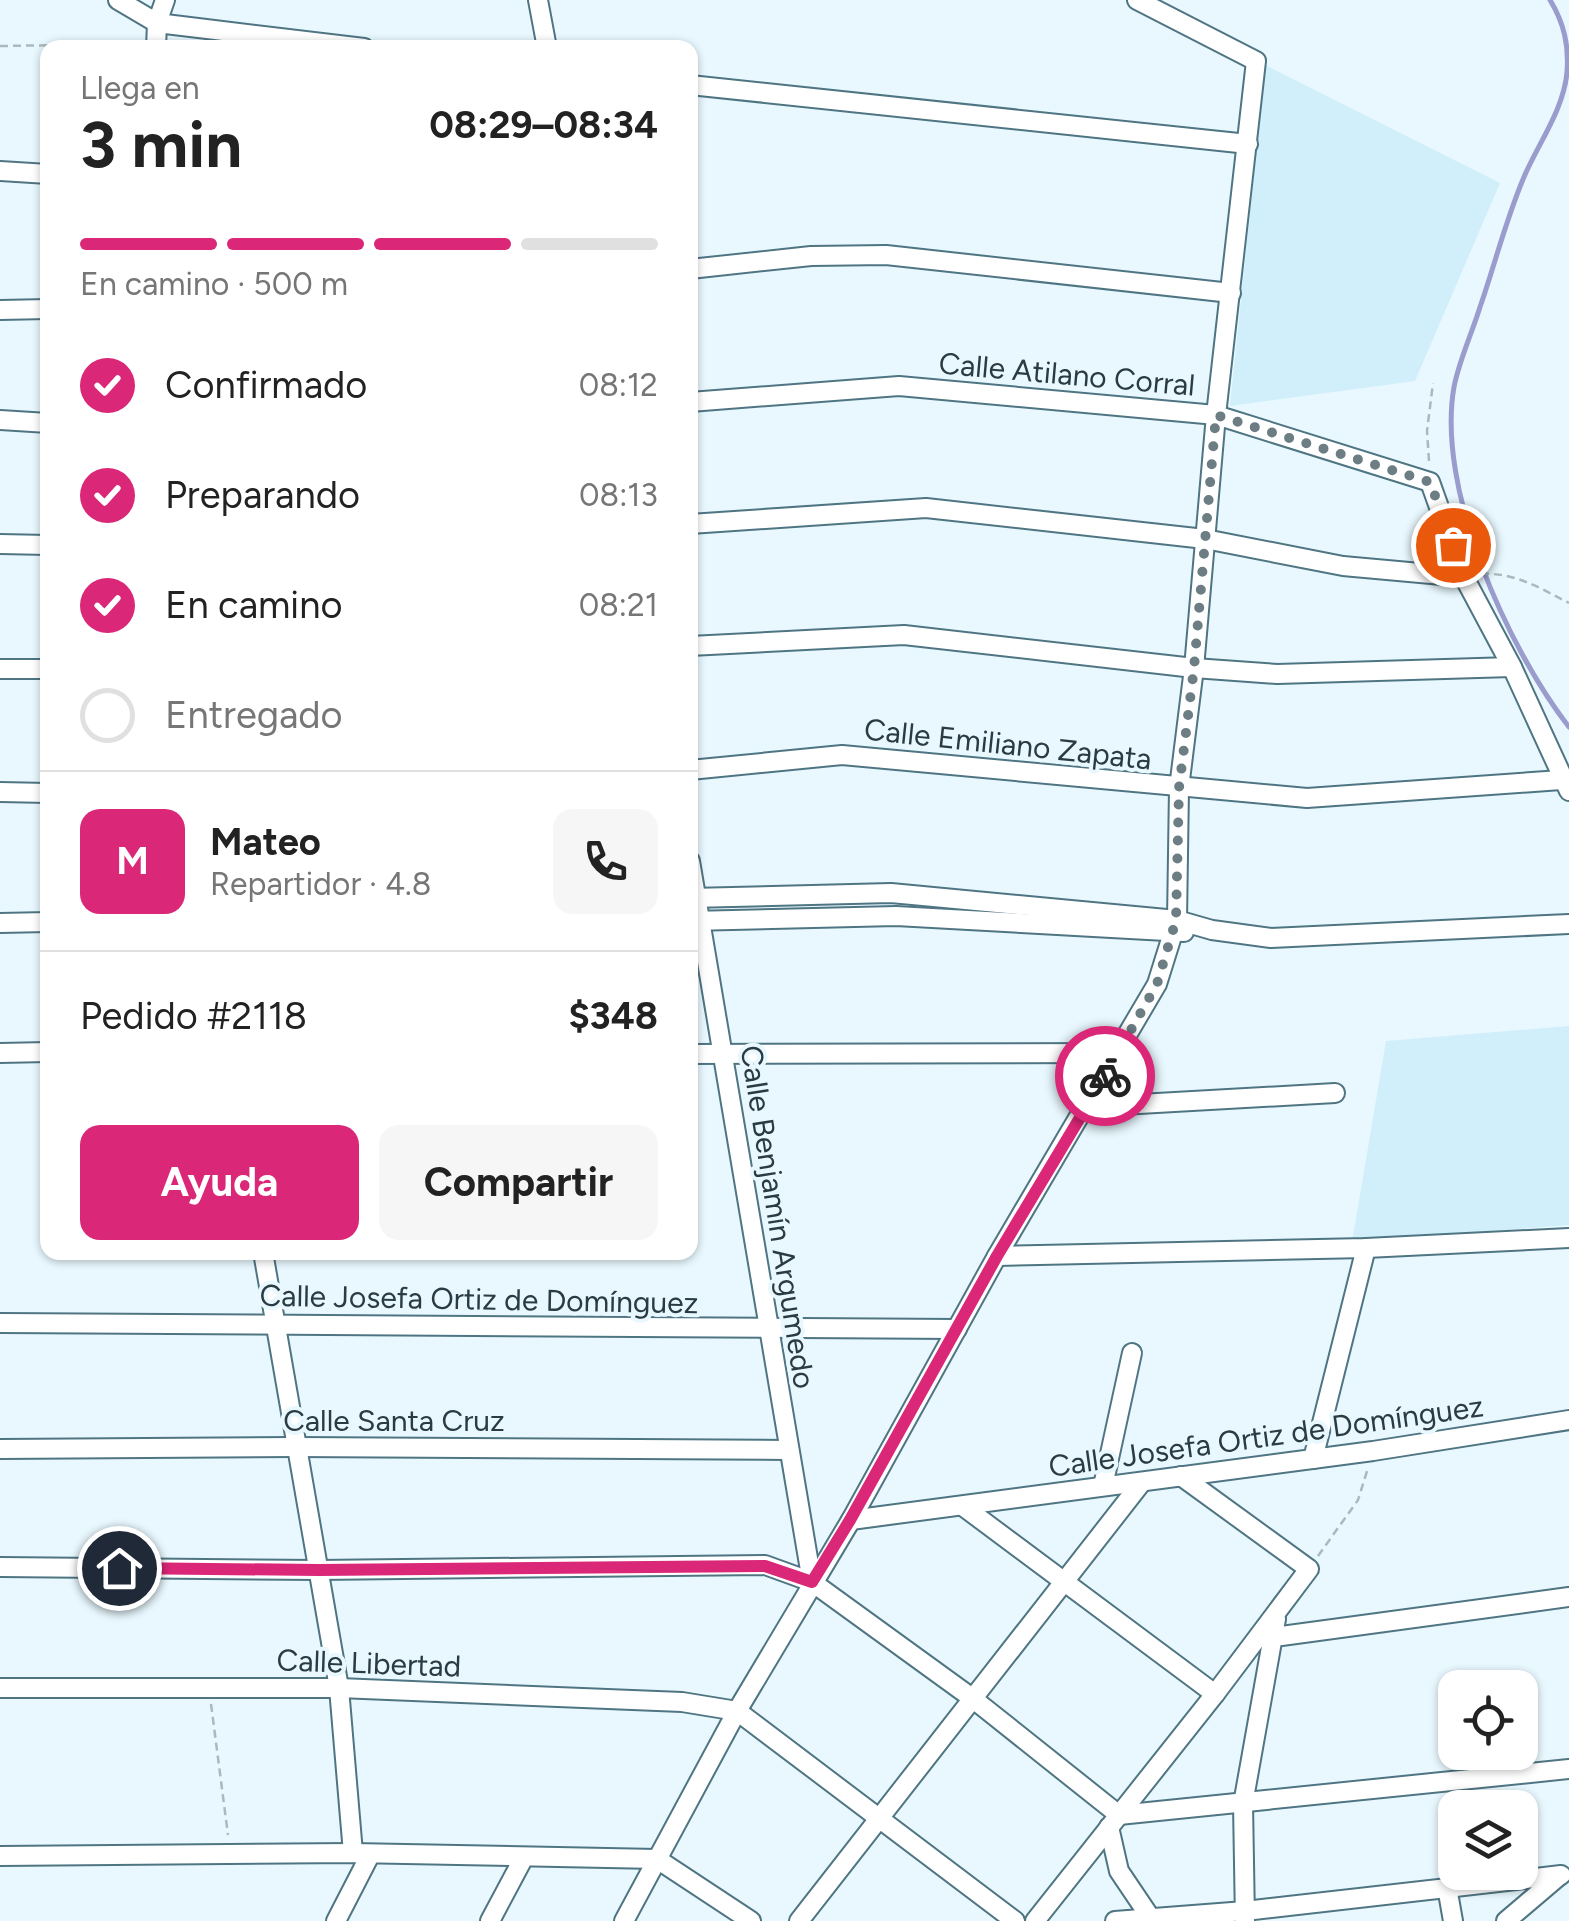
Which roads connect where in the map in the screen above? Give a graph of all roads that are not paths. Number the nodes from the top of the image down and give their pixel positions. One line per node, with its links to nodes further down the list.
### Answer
1 (118, 0): 5 (street)
2 (165, 0): 5 (street)
3 (538, 0): 8 (street)
4 (1147, 2): 10 (street)
5 (158, 23): 6 (street); 7 (street)
6 (156, 40)
7 (298, 40)
8 (546, 40)
9 (698, 86): 10 (street)
10 (1248, 144): 14 (street)
11 (0, 171): 12 (street)
12 (40, 174)
13 (698, 268): 14 (street)
14 (1230, 292): 18 (street)
15 (40, 309): 16 (street)
16 (0, 310)
17 (698, 401): 18 (street, Calle Atilano Corral)
18 (1216, 415): 22 (street); 25 (street, Calle Atilano Corral)
19 (0, 420): 20 (street)
20 (40, 422)
21 (698, 523): 22 (street)
22 (1205, 539): 25 (street); 29 (street)
23 (0, 544): 24 (street)
24 (40, 545)
25 (1472, 576): 27 (street)
26 (698, 646): 29 (street)
27 (1512, 666): 29 (street); 32 (street)
28 (0, 668): 30 (street)
29 (1194, 668): 33 (street)
30 (40, 669)
31 (698, 769): 33 (street, Calle Emiliano Zapata)
32 (1565, 786): 33 (street, Calle Emiliano Zapata)
33 (1179, 788): 41 (street)
34 (0, 792): 35 (street)
35 (40, 793)
36 (698, 898): 41 (street)
37 (698, 921): 41 (street)
38 (0, 922): 39 (street)
39 (40, 922)
40 (1569, 924): 41 (street)
41 (1175, 926): 45 (street)
42 (698, 935): 47 (street, Calle Benjamín Argumedo)
43 (40, 1052): 44 (street)
44 (0, 1053)
45 (1119, 1053): 47 (street); 49 (street)
46 (698, 1054): 47 (street)
47 (724, 1054): 56 (street, Calle Benjamín Argumedo)
48 (1335, 1094): 49 (street)
49 (1086, 1106): 52 (street)
50 (1569, 1238): 51 (street)
51 (1366, 1248): 52 (street); 63 (street)
52 (997, 1256): 57 (street)
53 (264, 1260): 55 (street)
54 (0, 1323): 55 (street, Calle Josefa Ortiz de Domínguez)
55 (274, 1324): 56 (street, Calle Josefa Ortiz de Domínguez); 60 (street)
56 (770, 1329): 57 (street, Calle Josefa Ortiz de Domínguez); 62 (street, Calle Benjamín Argumedo)
57 (956, 1329): 68 (street)
58 (1132, 1353): 66 (street)
59 (1569, 1420): 63 (street, Calle Josefa Ortiz de Domínguez)
60 (295, 1447): 61 (street, Calle Santa Cruz); 62 (street, Calle Santa Cruz); 70 (street)
61 (0, 1449)
62 (788, 1450): 72 (street, Calle Benjamín Argumedo)
63 (1312, 1459): 64 (street, Calle Josefa Ortiz de Domínguez)
64 (1181, 1476): 65 (street, Calle Josefa Ortiz de Domínguez); 74 (street)
65 (1142, 1482): 66 (street, Calle Josefa Ortiz de Domínguez); 71 (street)
66 (1103, 1486): 67 (street, Calle Josefa Ortiz de Domínguez)
67 (964, 1507): 68 (street, Calle Josefa Ortiz de Domínguez); 71 (street)
68 (850, 1520): 72 (street)
69 (0, 1567): 70 (street)
70 (318, 1570): 72 (street); 77 (street)
71 (1063, 1580): 78 (street); 79 (street)
72 (812, 1582): 79 (street); 80 (street)
73 (1569, 1597): 75 (street)
74 (1276, 1615): 75 (street); 78 (street)
75 (1274, 1637): 82 (street)
76 (0, 1688): 77 (street, Calle Libertad)
77 (339, 1688): 80 (street, Calle Libertad); 85 (street)
78 (1216, 1694): 84 (street)
79 (972, 1698): 83 (street); 84 (street)
80 (736, 1711): 83 (street); 88 (street)
81 (1569, 1770): 82 (street)
82 (1244, 1804): 84 (street); 93 (street)
83 (878, 1820): 99 (street); 100 (street)
84 (1114, 1822): 94 (street); 101 (street)
85 (362, 1854): 86 (street); 87 (street); 95 (street)
86 (0, 1856)
87 (524, 1857): 88 (street); 96 (street)
88 (657, 1858): 97 (street); 98 (street)
89 (1565, 1871): 90 (street); 104 (street)
90 (1538, 1875)
91 (1438, 1888): 93 (street)
92 (1448, 1890): 103 (street)
93 (1245, 1916): 94 (street)
94 (1150, 1918): 102 (street)
95 (336, 1921)
96 (490, 1921)
97 (624, 1921)
98 (751, 1921)
99 (799, 1921)
100 (1015, 1921)
101 (1034, 1921)
102 (1115, 1921)
103 (1453, 1921)
104 (1506, 1921)

